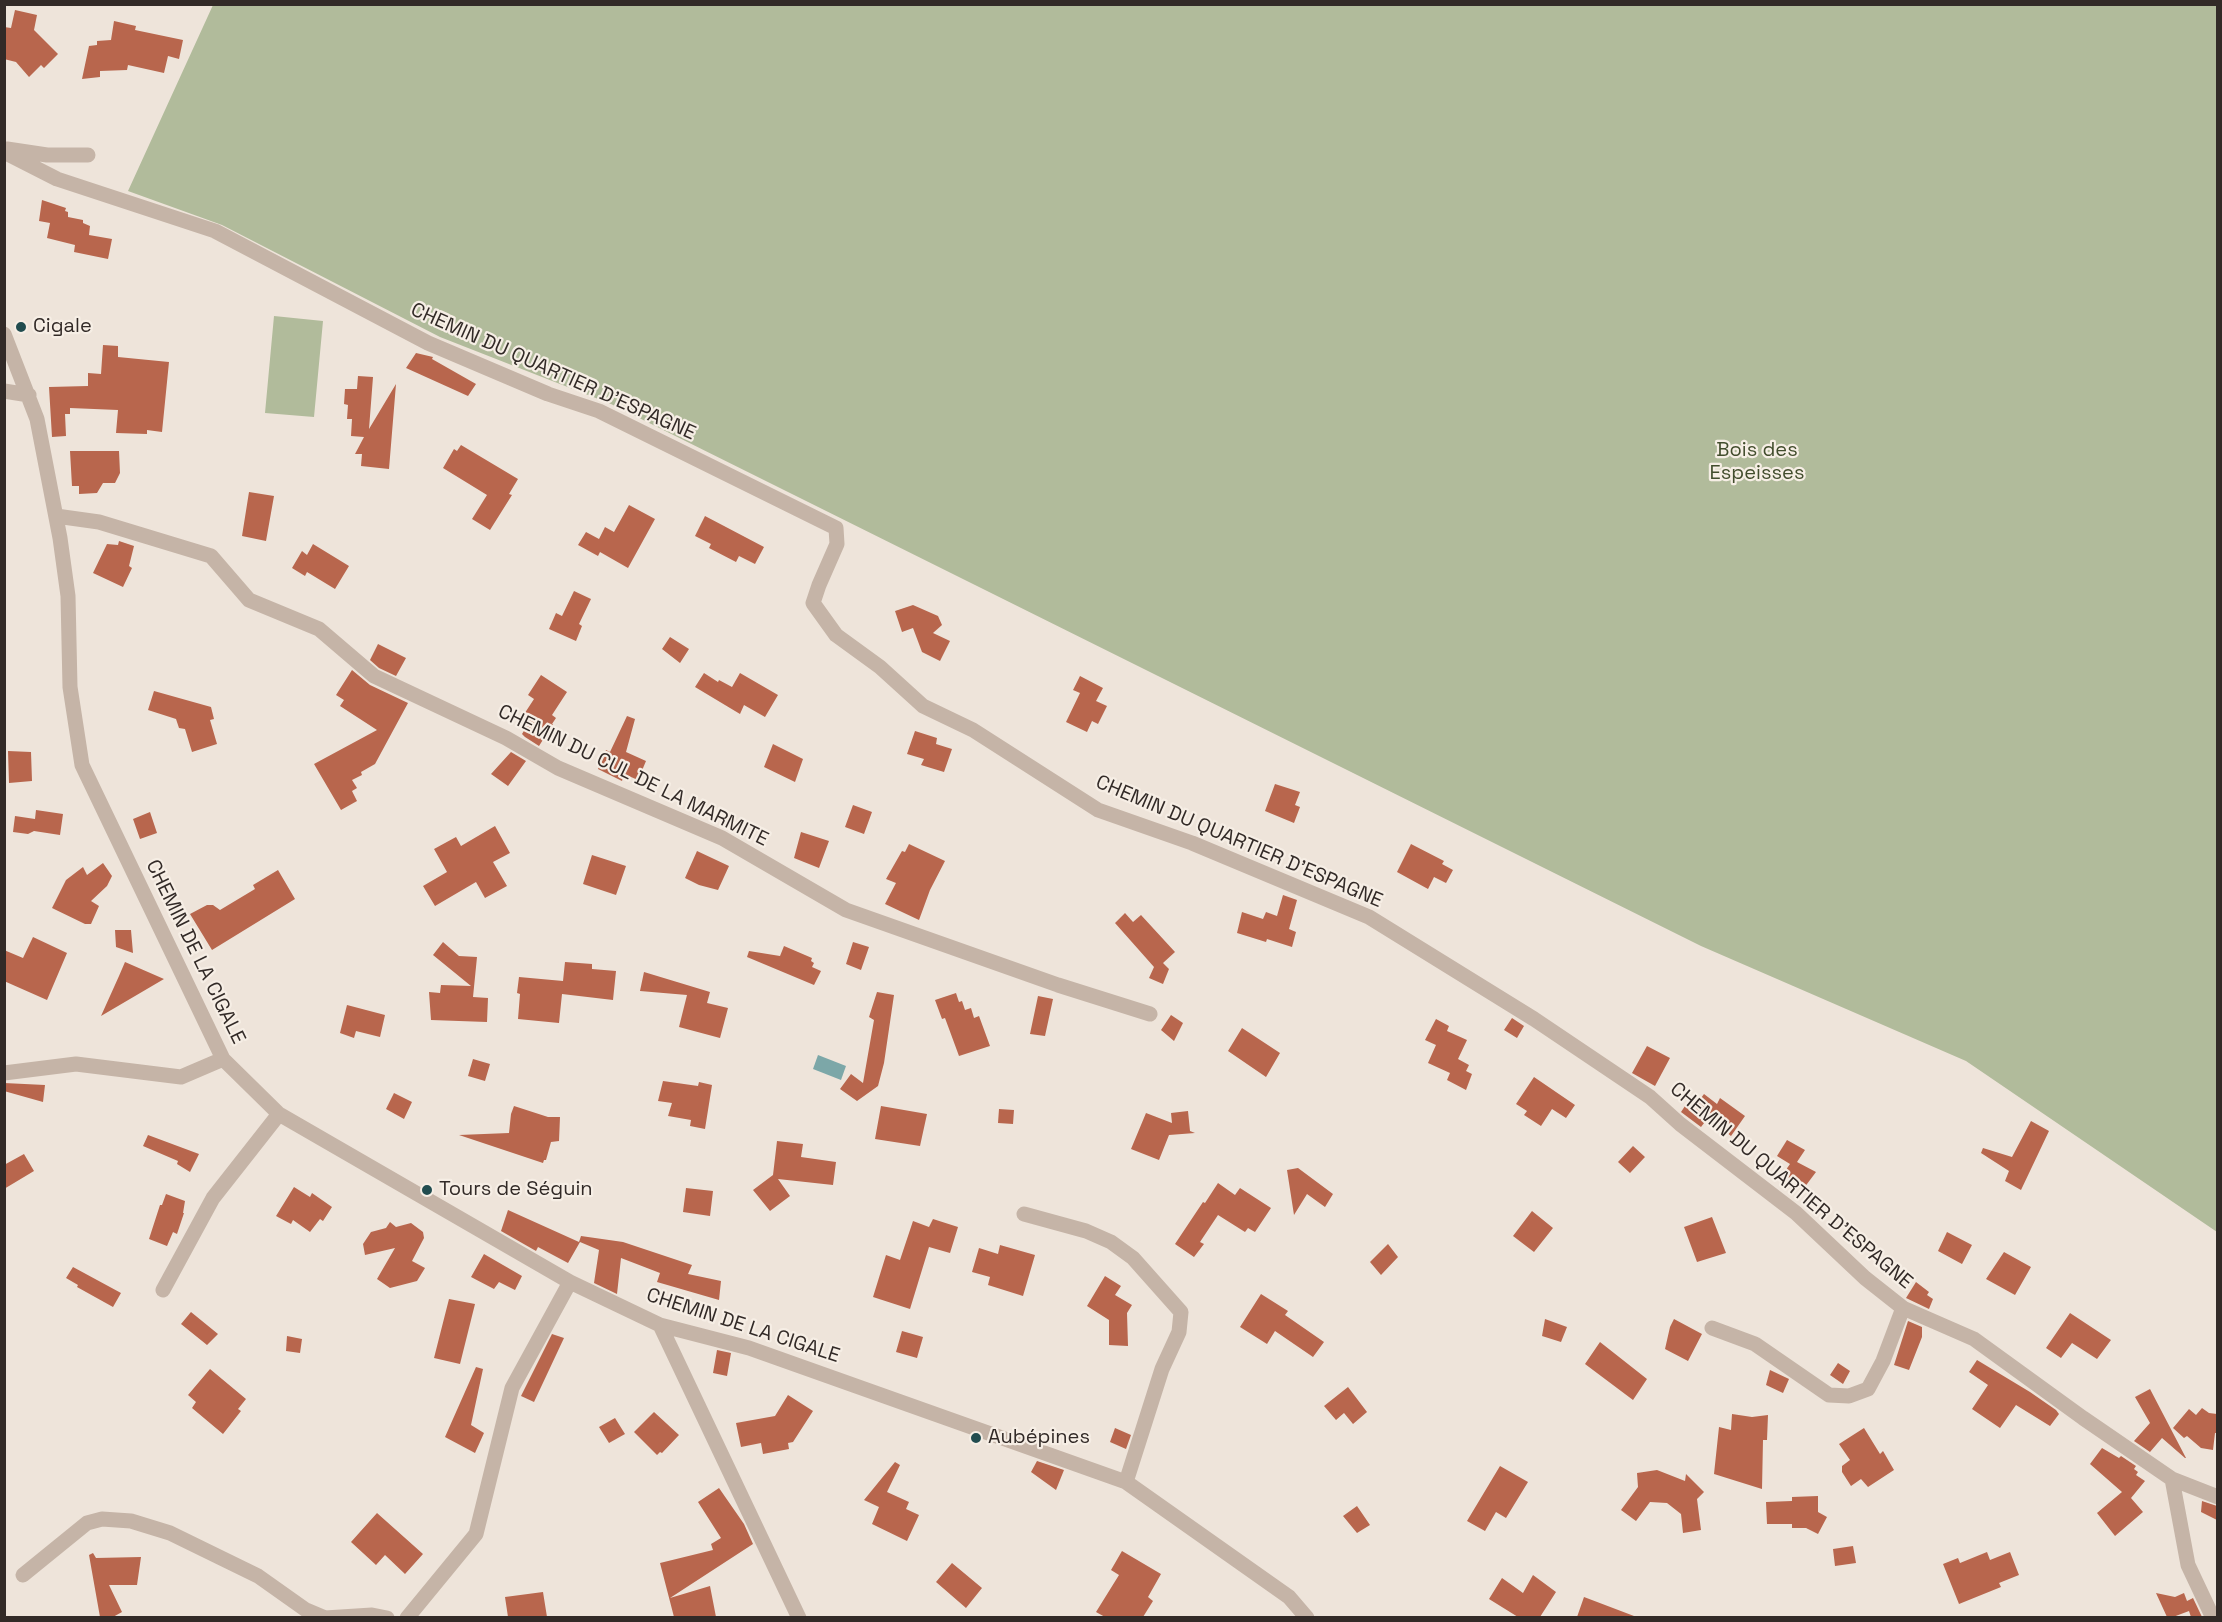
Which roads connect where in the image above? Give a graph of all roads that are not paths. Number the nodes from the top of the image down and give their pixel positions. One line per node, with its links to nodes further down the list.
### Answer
1 (4, 150): 2 (street); 14 (street, CHEMIN DU QUARTIER D'ESPAGNE)
2 (88, 155)
3 (4, 334): 5 (street, CHEMIN DE LA CIGALE)
4 (4, 391): 5 (street)
5 (29, 395): 6 (street, CHEMIN DE LA CIGALE)
6 (56, 516): 7 (street, CHEMIN DU CUL DE LA MARMITE); 8 (street, CHEMIN DE LA CIGALE)
7 (1150, 1014)
8 (223, 1059): 9 (street); 10 (street, CHEMIN DE LA CIGALE)
9 (4, 1073)
10 (279, 1114): 12 (street, CHEMIN DE LA CIGALE); 13 (street)
11 (1024, 1214): 18 (street)
12 (570, 1282): 15 (street, CHEMIN DE LA CIGALE); 23 (street)
13 (163, 1290)
14 (1904, 1308): 16 (street); 17 (street, CHEMIN DU QUARTIER D'ESPAGNE)
15 (660, 1325): 18 (street, CHEMIN DE LA CIGALE); 24 (street)
16 (1712, 1328)
17 (2172, 1479): 19 (street, CHEMIN DU QUARTIER D'ESPAGNE); 26 (street)
18 (1126, 1482): 25 (street, CHEMIN DE LA CIGALE)
19 (2217, 1497)
20 (23, 1575): 21 (street)
21 (325, 1617): 22 (street)
22 (387, 1617)
23 (407, 1617)
24 (799, 1617)
25 (1307, 1617)
26 (2213, 1617)

